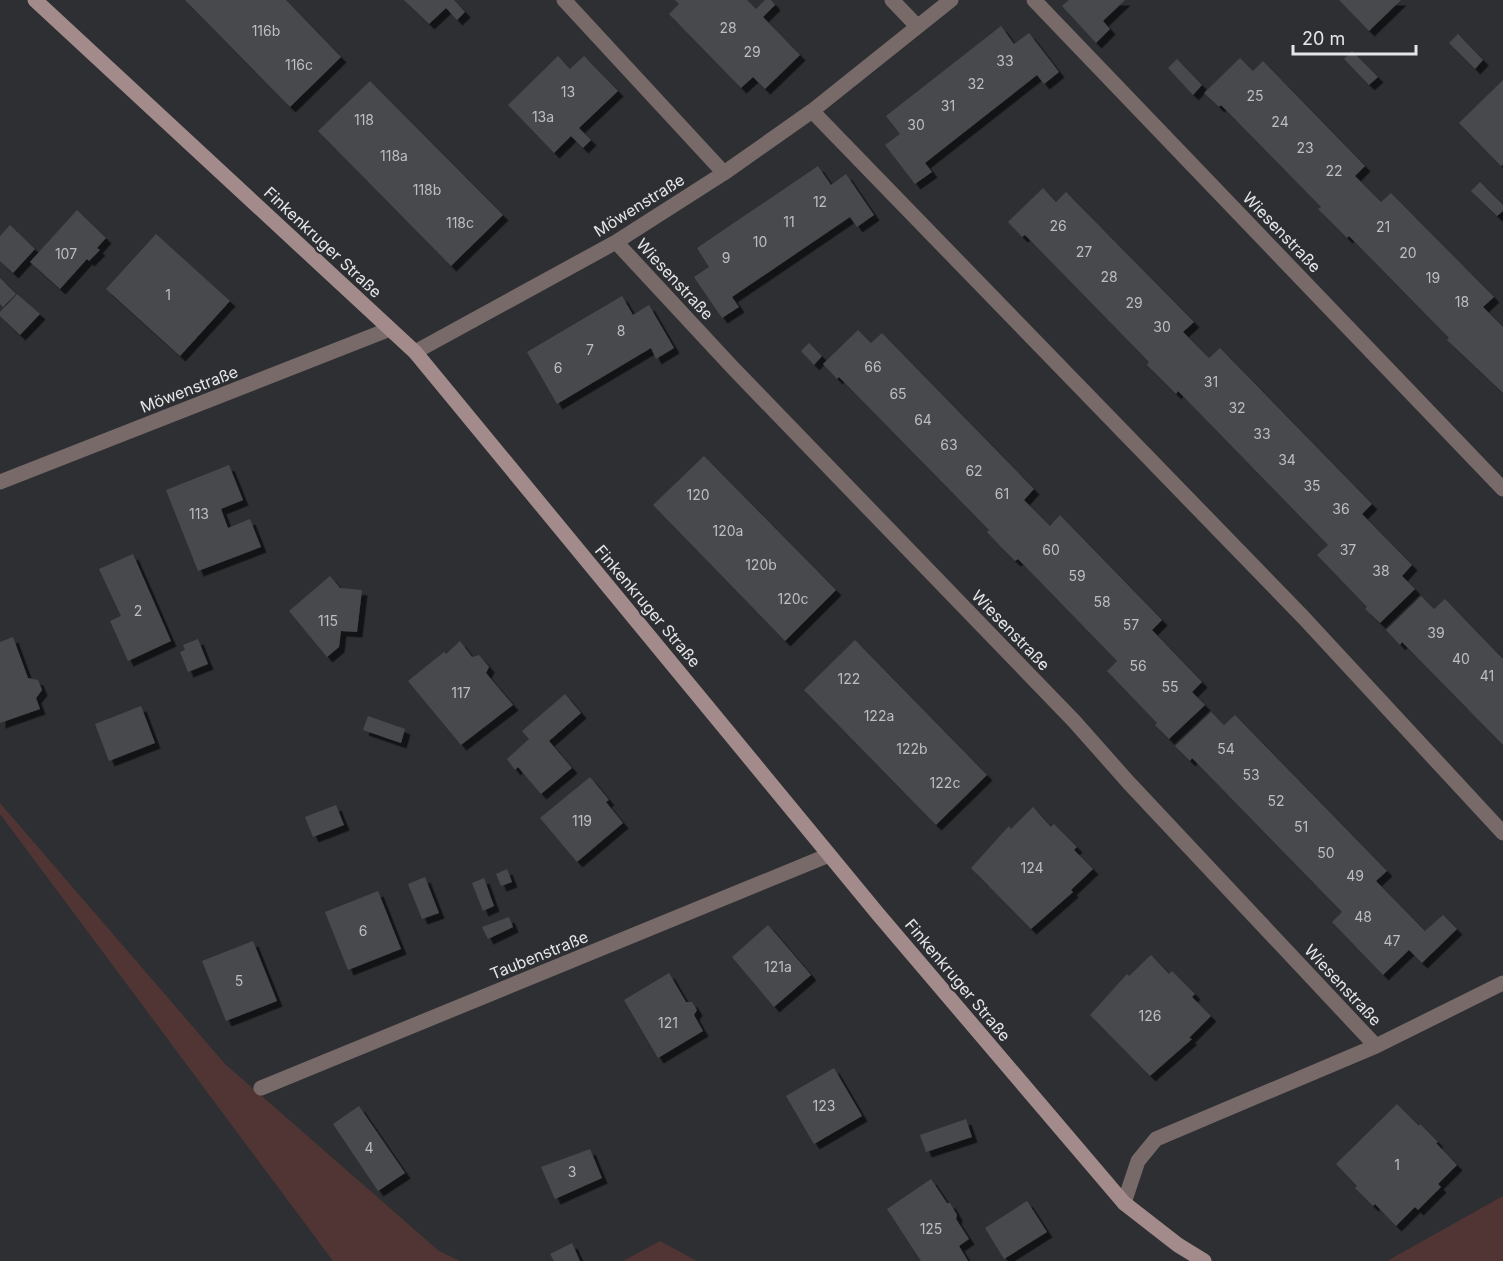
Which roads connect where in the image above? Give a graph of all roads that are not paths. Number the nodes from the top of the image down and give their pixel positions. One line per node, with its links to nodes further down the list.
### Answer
1 (35, 0): 10 (street, Finkenkruger Straße)
2 (564, 0): 8 (street)
3 (892, 0): 6 (street)
4 (951, 0): 6 (street, Möwenstraße)
5 (1034, 0): 13 (street, Wiesenstraße)
6 (917, 26): 7 (street, Möwenstraße)
7 (812, 111): 8 (street, Möwenstraße); 14 (street)
8 (724, 173): 9 (street, Möwenstraße)
9 (616, 242): 11 (street, Möwenstraße); 17 (street, Wiesenstraße)
10 (390, 329): 11 (street, Finkenkruger Straße); 12 (street, Möwenstraße)
11 (415, 352): 15 (street, Finkenkruger Straße)
12 (0, 482)
13 (1503, 489)
14 (1503, 833)
15 (829, 855): 18 (street, Taubenstraße); 19 (street, Finkenkruger Straße)
16 (1503, 983): 17 (street, Wiesenstraße)
17 (1376, 1046): 19 (street, Wiesenstraße)
18 (261, 1088)
19 (1124, 1203): 20 (street, Finkenkruger Straße)
20 (1204, 1261)

